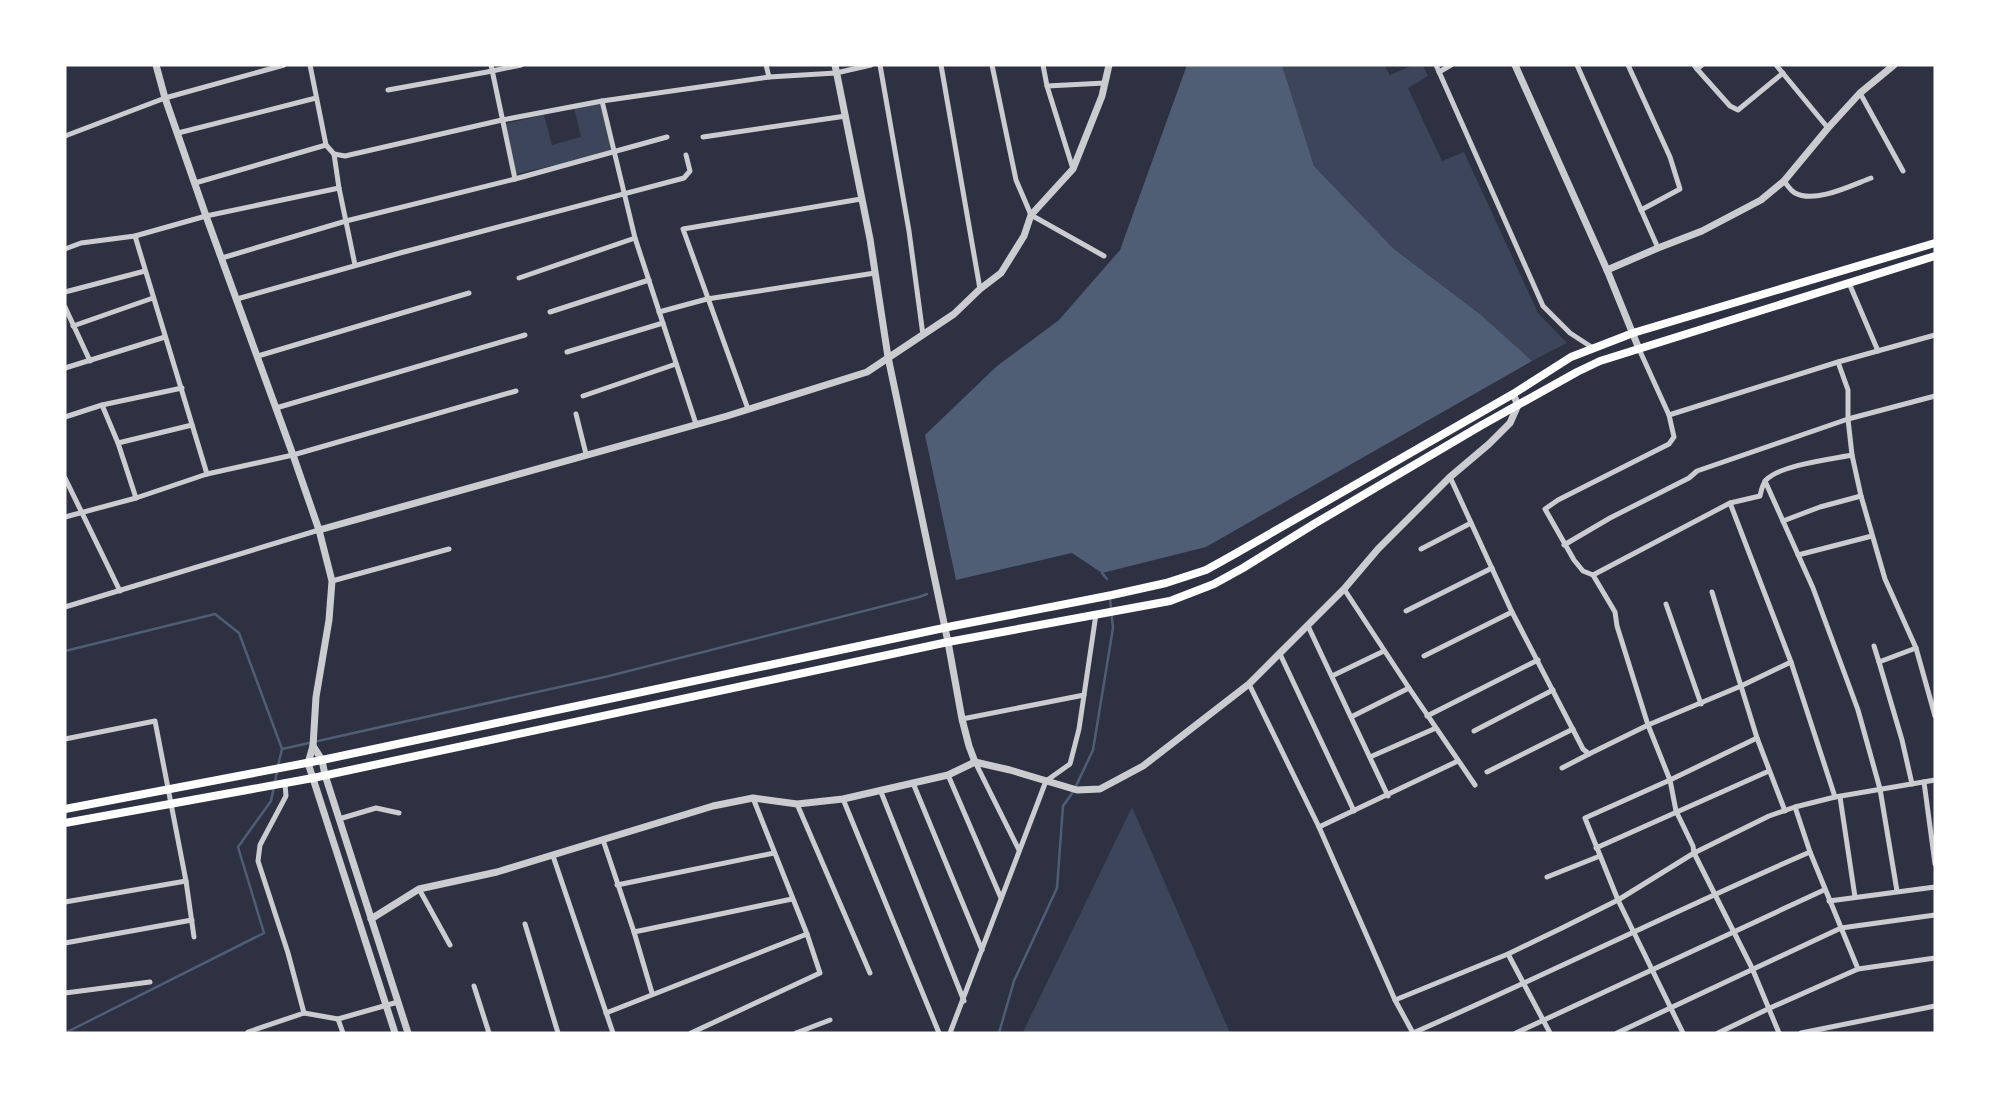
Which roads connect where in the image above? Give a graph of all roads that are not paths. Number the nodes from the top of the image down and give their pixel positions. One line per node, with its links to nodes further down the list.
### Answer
1 (156, 65): 29 (street)
2 (284, 65): 29 (street)
3 (310, 65): 30 (street)
4 (521, 65): 20 (street)
5 (766, 65): 24 (street)
6 (871, 65): 21 (street)
7 (880, 65): 84 (street)
8 (941, 65): 71 (street)
9 (992, 65): 53 (street)
10 (1043, 65): 26 (street)
11 (1109, 65): 25 (street)
12 (1436, 65): 22 (street)
13 (1451, 65): 22 (street)
14 (1515, 65): 65 (street)
15 (1577, 65): 52 (street)
16 (1628, 65): 52 (street)
17 (1776, 65): 23 (street)
18 (1894, 65): 28 (street)
19 (1698, 66): 23 (street)
20 (492, 68): 27 (street); 33 (street)
21 (835, 69): 24 (street); 32 (street)
22 (1439, 72): 87 (street)
23 (1783, 73): 34 (street)
24 (769, 77): 31 (street)
25 (1105, 83): 26 (street); 43 (street)
26 (1047, 86): 43 (street)
27 (388, 90)
28 (1860, 93): 34 (street); 44 (street)
29 (165, 98): 35 (street); 36 (street)
30 (316, 98): 35 (street); 39 (street)
31 (602, 101): 33 (street); 40 (street)
32 (846, 117): 38 (street); 51 (street)
33 (502, 120): 41 (street); 46 (street)
34 (1828, 128): 47 (street)
35 (178, 133): 48 (street)
36 (65, 136)
37 (667, 137): 40 (street)
38 (703, 137)
39 (326, 145): 41 (street); 48 (street)
40 (614, 153): 46 (street); 50 (street)
41 (334, 154): 49 (street)
42 (686, 155): 50 (street)
43 (1073, 169): 53 (street)
44 (1903, 171)
45 (1871, 178): 47 (street)
46 (515, 179): 55 (street)
47 (1784, 181): 59 (street)
48 (195, 183): 54 (street)
49 (339, 188): 54 (street); 55 (street)
50 (623, 195): 57 (street); 64 (street)
51 (861, 199): 67 (street); 76 (street)
52 (1641, 210): 59 (street)
53 (1031, 215): 61 (street); 71 (street)
54 (206, 216): 56 (street); 63 (street)
55 (346, 221): 63 (street); 64 (street)
56 (135, 236): 60 (street); 66 (street)
57 (635, 238): 68 (street); 69 (street)
58 (1935, 243): 82 (main road)
59 (1658, 248): 65 (street)
60 (65, 250)
61 (1104, 256)
62 (1935, 256): 70 (main road)
63 (222, 258): 75 (street)
64 (355, 265): 75 (street)
65 (1607, 270): 82 (street)
66 (145, 271): 72 (street); 74 (street)
67 (875, 273): 76 (street); 92 (street)
68 (519, 278)
69 (649, 280): 78 (street); 79 (street)
70 (1849, 283): 88 (main road); 89 (street)
71 (980, 289): 84 (street)
72 (65, 292)
73 (469, 293): 91 (street)
74 (153, 298): 81 (street); 86 (street)
75 (237, 299): 91 (street)
76 (707, 299): 79 (street); 105 (street)
77 (65, 307): 81 (street)
78 (550, 312)
79 (659, 312): 80 (street)
80 (663, 323): 90 (street); 95 (street)
81 (73, 326): 93 (street)
82 (1633, 332): 87 (main road); 88 (street)
83 (525, 335): 104 (street)
84 (923, 335): 92 (street)
85 (1935, 335): 89 (street)
86 (165, 337): 93 (street); 97 (street)
87 (1593, 348): 99 (main road)
88 (1639, 349): 103 (main road); 107 (street)
89 (1878, 351): 94 (street)
90 (568, 352)
91 (258, 356): 104 (street)
92 (888, 357): 105 (street); 145 (street)
93 (90, 361): 96 (street)
94 (1838, 362): 107 (street); 109 (street)
95 (676, 364): 100 (street); 110 (street)
96 (65, 368)
97 (182, 387): 102 (street); 111 (street)
98 (516, 391): 113 (street)
99 (1513, 394): 103 (street); 145 (main road)
100 (583, 396)
101 (1935, 396): 109 (street)
102 (102, 405): 108 (street); 112 (street)
103 (1518, 405): 117 (street); 143 (main road)
104 (276, 408): 113 (street)
105 (748, 409): 110 (street)
106 (576, 414): 114 (street)
107 (1669, 415): 129 (street)
108 (65, 417)
109 (1848, 419): 115 (street); 129 (street)
110 (696, 424): 114 (street)
111 (192, 425): 112 (street); 116 (street)
112 (118, 443): 121 (street)
113 (293, 454): 116 (street); 127 (street)
114 (586, 454): 127 (street)
115 (1852, 455): 119 (street); 120 (street)
116 (207, 474): 121 (street)
117 (1450, 477): 126 (street); 136 (street)
118 (65, 478): 123 (street)
119 (1765, 481): 122 (street); 125 (street)
120 (1861, 496): 125 (street); 128 (street)
121 (136, 498): 123 (street)
122 (1730, 503): 134 (street); 153 (street)
123 (81, 513): 124 (street); 137 (street)
124 (65, 517)
125 (1783, 521): 132 (street)
126 (1471, 523): 131 (street); 133 (street)
127 (319, 530): 135 (street); 137 (street)
128 (1872, 536): 132 (street); 148 (street)
129 (1564, 545): 134 (street)
130 (449, 549): 135 (street)
131 (1421, 549)
132 (1798, 555): 193 (street)
133 (1492, 568): 141 (street); 142 (street)
134 (1593, 575): 166 (street)
135 (332, 580): 172 (street)
136 (1344, 589): 144 (street); 149 (street)
137 (120, 591): 140 (street)
138 (1712, 592): 157 (street)
139 (1666, 604): 161 (street)
140 (65, 607)
141 (1406, 611)
142 (1511, 612): 151 (street); 152 (street)
143 (1096, 614): 146 (main road); 160 (street)
144 (1308, 626): 150 (street); 155 (street)
145 (945, 628): 146 (street); 175 (main road)
146 (948, 642): 165 (street); 182 (main road)
147 (1874, 646): 154 (street)
148 (1916, 648): 154 (street); 163 (street)
149 (1384, 651): 155 (street); 158 (street)
150 (1280, 654): 156 (street); 204 (street)
151 (1423, 656)
152 (1538, 660): 159 (street); 162 (street)
153 (1791, 662): 157 (street); 197 (street)
154 (1879, 662): 190 (street)
155 (1332, 676): 164 (street)
156 (1249, 684): 187 (street); 210 (street)
157 (1741, 686): 161 (street); 170 (street)
158 (1409, 688): 162 (street); 164 (street)
159 (1553, 690): 168 (street); 169 (street)
160 (1084, 695): 165 (street); 187 (street)
161 (1701, 704): 166 (street)
162 (1427, 716): 167 (street)
163 (1935, 716)
164 (1351, 717): 174 (street)
165 (962, 719): 177 (street)
166 (1648, 725): 173 (street); 185 (street)
167 (1436, 728): 174 (street); 176 (street)
168 (1573, 729): 173 (street); 181 (street)
169 (1474, 731)
170 (1757, 737): 180 (street); 185 (street)
171 (65, 739): 194 (street)
172 (314, 743): 175 (street); 178 (street)
173 (1589, 754): 179 (street)
174 (1370, 758): 196 (street)
175 (322, 760): 178 (main road); 182 (street)
176 (1458, 761): 192 (street); 196 (street)
177 (975, 762): 183 (street); 187 (street); 213 (street)
178 (309, 763): 184 (street); 194 (main road)
179 (1562, 768)
180 (1769, 771): 205 (street); 206 (street)
181 (1488, 772)
182 (325, 775): 184 (main road); 208 (street)
183 (948, 775): 189 (street); 229 (street)
184 (313, 778): 191 (main road); 261 (street)
185 (1670, 780): 205 (street); 212 (street)
186 (1935, 780): 188 (street)
187 (1046, 782): 213 (street)
188 (1924, 782): 190 (street); 219 (street)
189 (913, 783): 195 (street); 246 (street)
190 (1912, 783): 193 (street)
191 (278, 785): 200 (main road); 265 (street)
192 (1475, 785)
193 (1880, 789): 197 (street); 226 (street)
194 (167, 790): 200 (street); 203 (main road)
195 (881, 792): 199 (street); 259 (street)
196 (1388, 796): 204 (street)
197 (1837, 797): 202 (street); 228 (street)
198 (753, 798): 201 (street); 211 (street); 215 (street)
199 (843, 799): 201 (street); 279 (street)
200 (170, 803): 209 (main road); 221 (street)
201 (797, 804): 252 (street)
202 (1795, 807): 206 (street); 214 (street)
203 (65, 809)
204 (1354, 811): 210 (street)
205 (1676, 811): 212 (street); 216 (street)
206 (1785, 811): 216 (street)
207 (399, 813): 208 (street)
208 (339, 819): 235 (street)
209 (65, 822)
210 (1319, 827): 258 (street)
211 (603, 840): 217 (street); 222 (street)
212 (1596, 848): 218 (street)
213 (1019, 850): 229 (street)
214 (1810, 852): 225 (street); 227 (street)
215 (774, 853): 222 (street); 230 (street)
216 (1694, 853): 227 (street); 231 (street)
217 (553, 856): 224 (street); 266 (street)
218 (1600, 856): 220 (street); 231 (street)
219 (1935, 864)
220 (1547, 877)
221 (186, 881): 233 (street); 236 (street)
222 (617, 885): 240 (street)
223 (1935, 887): 226 (street)
224 (419, 889): 235 (street); 245 (street)
225 (1824, 890): 232 (street); 239 (street)
226 (1897, 891): 228 (street)
227 (1714, 894): 239 (street); 241 (street)
228 (1855, 897): 232 (street)
229 (1001, 898): 246 (street)
230 (792, 899): 240 (street); 242 (street)
231 (1618, 900): 241 (street); 247 (street)
232 (1829, 901): 238 (street)
233 (65, 902)
234 (1935, 915): 238 (street)
235 (371, 919): 260 (street)
236 (192, 920): 243 (street); 244 (street)
237 (525, 924): 275 (street)
238 (1841, 928): 249 (street); 250 (street)
239 (1733, 931): 249 (street); 251 (street)
240 (634, 932): 257 (street)
241 (1634, 932): 251 (street); 254 (street)
242 (807, 933): 257 (street); 277 (street)
243 (194, 937)
244 (65, 943)
245 (450, 945)
246 (982, 950): 259 (street)
247 (1508, 954): 254 (street); 258 (street)
248 (1935, 958): 250 (street)
249 (1752, 968): 263 (street); 264 (street)
250 (1858, 969): 263 (street)
251 (1652, 970): 264 (street); 269 (street)
252 (870, 973)
253 (150, 982): 256 (street)
254 (1524, 984): 269 (street); 281 (street)
255 (474, 986): 274 (street)
256 (65, 993)
257 (652, 993): 266 (street)
258 (1395, 1000): 281 (street)
259 (964, 1001): 280 (street)
260 (398, 1002): 261 (street); 273 (street)
261 (386, 1005): 267 (street); 272 (street)
262 (1935, 1006): 288 (street)
263 (1770, 1008): 286 (street); 287 (street)
264 (1671, 1009): 284 (street); 285 (street)
265 (304, 1013): 267 (street); 270 (street)
266 (606, 1013): 276 (street)
267 (338, 1018): 271 (street)
268 (830, 1020): 278 (street)
269 (1543, 1020): 282 (street); 283 (street)
270 (248, 1032)
271 (343, 1033)
272 (395, 1033)
273 (408, 1033)
274 (489, 1033)
275 (558, 1033)
276 (613, 1033)
277 (691, 1033)
278 (796, 1033)
279 (939, 1033)
280 (950, 1033)
281 (1413, 1033)
282 (1516, 1033)
283 (1550, 1033)
284 (1617, 1033)
285 (1683, 1033)
286 (1718, 1033)
287 (1779, 1033)
288 (1801, 1033)

